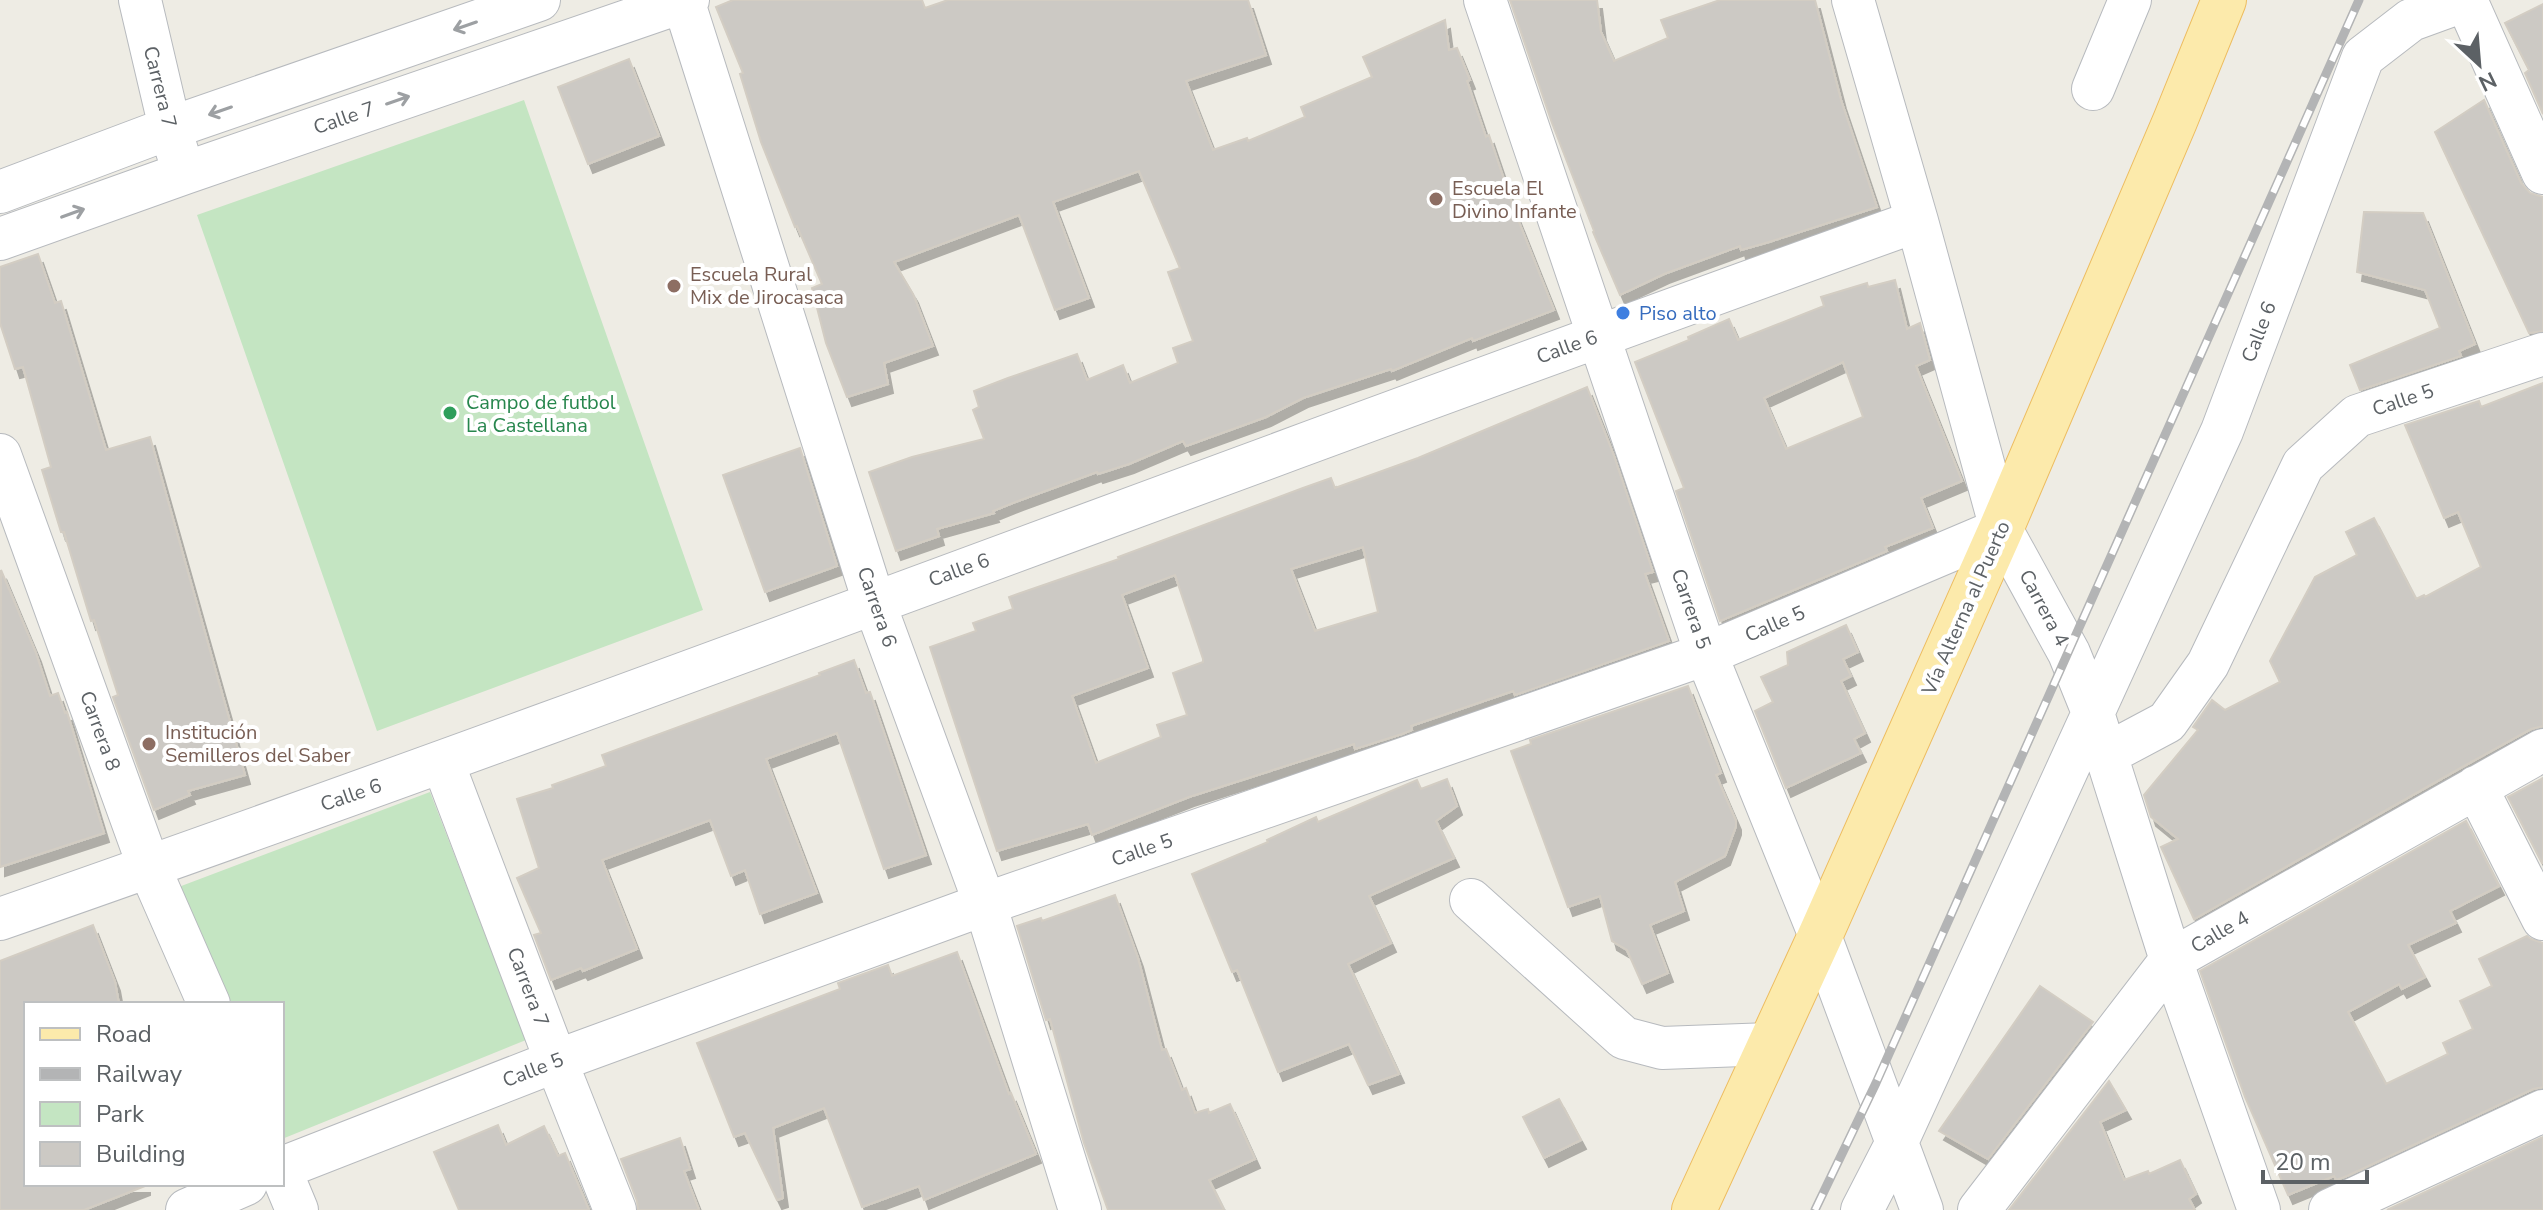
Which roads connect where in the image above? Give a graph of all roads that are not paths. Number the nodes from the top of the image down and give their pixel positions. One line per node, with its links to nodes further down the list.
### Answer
1 (140, 0): 10 (street, Carrera 7)
2 (539, 0): 10 (street, one-way to 10)
3 (1485, 0): 16 (street, Carrera 5)
4 (1853, 0): 14 (street, Carrera 4)
5 (2130, 0): 9 (street)
6 (2224, 0): 19 (main road, Vía Alterna al Puerto)
7 (2466, 0): 12 (street); 22 (street, Calle 6)
8 (685, 1): 11 (street, Calle 7, one-way to 8); 20 (street, Carrera 6)
9 (2093, 89)
10 (170, 128): 11 (street, Carrera 7); 13 (street)
11 (185, 173): 15 (street, Calle 7, one-way to 11)
12 (2543, 173)
13 (0, 192)
14 (1917, 221): 16 (street, Calle 6); 19 (street, Carrera 4)
15 (0, 239)
16 (1597, 335): 20 (street, Calle 6); 21 (street, Carrera 5)
17 (2543, 354): 24 (street, Calle 5)
18 (0, 455): 27 (street, Carrera 8)
19 (2001, 529): 21 (street, Calle 5); 22 (street, Carrera 4); 32 (main road, Vía Alterna al Puerto)
20 (874, 602): 25 (street, Calle 6); 29 (street, Carrera 6)
21 (1706, 654): 29 (street, Calle 5); 32 (street, Carrera 5)
22 (2092, 710): 24 (street, Carrera 4); 38 (street, Calle 6)
23 (2543, 750): 26 (street, Calle 4)
24 (2105, 755): 33 (street, Carrera 4)
25 (443, 763): 27 (street, Calle 6); 36 (street, Carrera 7)
26 (2476, 787): 31 (street); 33 (street, Calle 4)
27 (149, 867): 30 (street, Calle 6); 34 (street, Carrera 8)
28 (1471, 900): 35 (street)
29 (985, 904): 36 (street, Calle 5); 45 (street, Carrera 6)
30 (0, 919)
31 (2543, 919)
32 (1820, 936): 35 (main road, Vía Alterna al Puerto); 38 (street, Carrera 5)
33 (2171, 960): 49 (street, Calle 4); 50 (street, Carrera 4)
34 (208, 1002)
35 (1770, 1044): 46 (main road, Vía Alterna al Puerto)
36 (556, 1061): 39 (street, Calle 5); 44 (street, Carrera 7)
37 (2543, 1111): 51 (street)
38 (1896, 1144): 47 (street, Calle 6); 48 (street, Carrera 5)
39 (284, 1170)
40 (284, 1176): 43 (street)
41 (241, 1186): 42 (street)
42 (187, 1210)
43 (297, 1210)
44 (615, 1210)
45 (1080, 1210)
46 (1694, 1210)
47 (1862, 1210)
48 (1922, 1210)
49 (1979, 1210)
50 (2259, 1210)
51 (2330, 1210)

